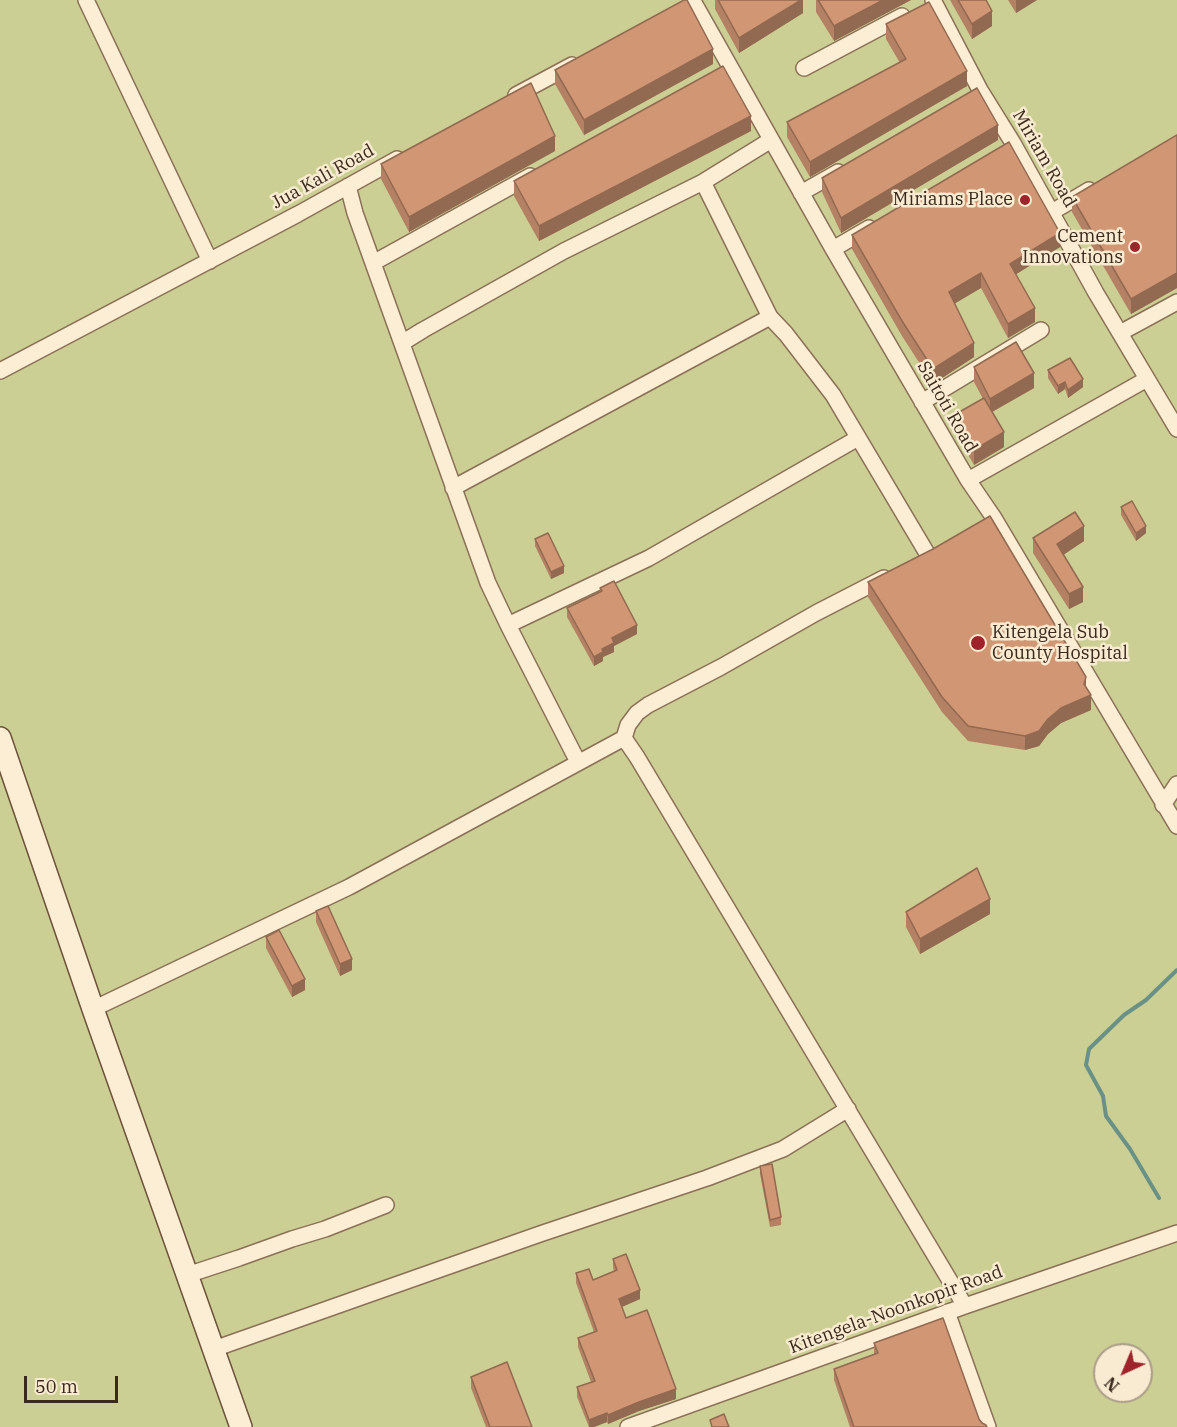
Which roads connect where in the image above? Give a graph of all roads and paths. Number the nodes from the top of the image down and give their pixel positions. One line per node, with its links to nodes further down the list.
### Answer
1 (87, 0): 18 (street)
2 (690, 2): 7 (street, Saitoti Road)
3 (925, 4): 5 (street); 15 (street, Miriam Road)
4 (585, 58): 6 (street)
5 (804, 68)
6 (499, 105)
7 (771, 140): 11 (street); 14 (street, Saitoti Road)
8 (408, 153): 13 (street, Jua Kali Road)
9 (851, 164): 14 (street)
10 (541, 170): 19 (street)
11 (703, 182): 21 (street); 24 (street)
12 (1100, 184): 15 (street)
13 (348, 186): 18 (street, Jua Kali Road); 19 (street)
14 (801, 193): 17 (street, Saitoti Road)
15 (1052, 212): 23 (street, Miriam Road)
16 (881, 221): 17 (street)
17 (833, 249): 27 (street, Saitoti Road)
18 (210, 261): 25 (street, Jua Kali Road)
19 (373, 263): 24 (street)
20 (1177, 302): 23 (street)
21 (770, 317): 29 (street); 31 (street)
22 (1041, 330): 27 (street)
23 (1120, 333): 26 (street, Miriam Road)
24 (402, 343): 31 (street)
25 (0, 370)
26 (1147, 379): 28 (street, Miriam Road); 30 (street)
27 (922, 402): 30 (street, Saitoti Road)
28 (1177, 429)
29 (858, 438): 32 (street); 34 (street)
30 (968, 480): 39 (street, Saitoti Road)
31 (453, 488): 34 (street)
32 (928, 555)
33 (898, 571): 36 (street)
34 (508, 625): 37 (street)
35 (0, 738): 41 (street)
36 (624, 738): 37 (street); 42 (street)
37 (578, 762): 41 (street)
38 (1177, 784): 39 (street)
39 (1163, 805): 40 (street, Saitoti Road)
40 (1177, 826)
41 (93, 1009): 45 (street)
42 (848, 1109): 46 (street); 48 (street)
43 (386, 1205): 45 (street)
44 (1177, 1233): 46 (street, Kitengela-Noonkopir Road)
45 (187, 1275): 48 (street)
46 (965, 1306): 47 (street, Kitengela-Noonkopir Road)
47 (947, 1312): 50 (street, Kitengela-Noonkopir Road); 51 (street)
48 (214, 1349): 49 (street)
49 (241, 1427)
50 (628, 1427)
51 (988, 1427)

